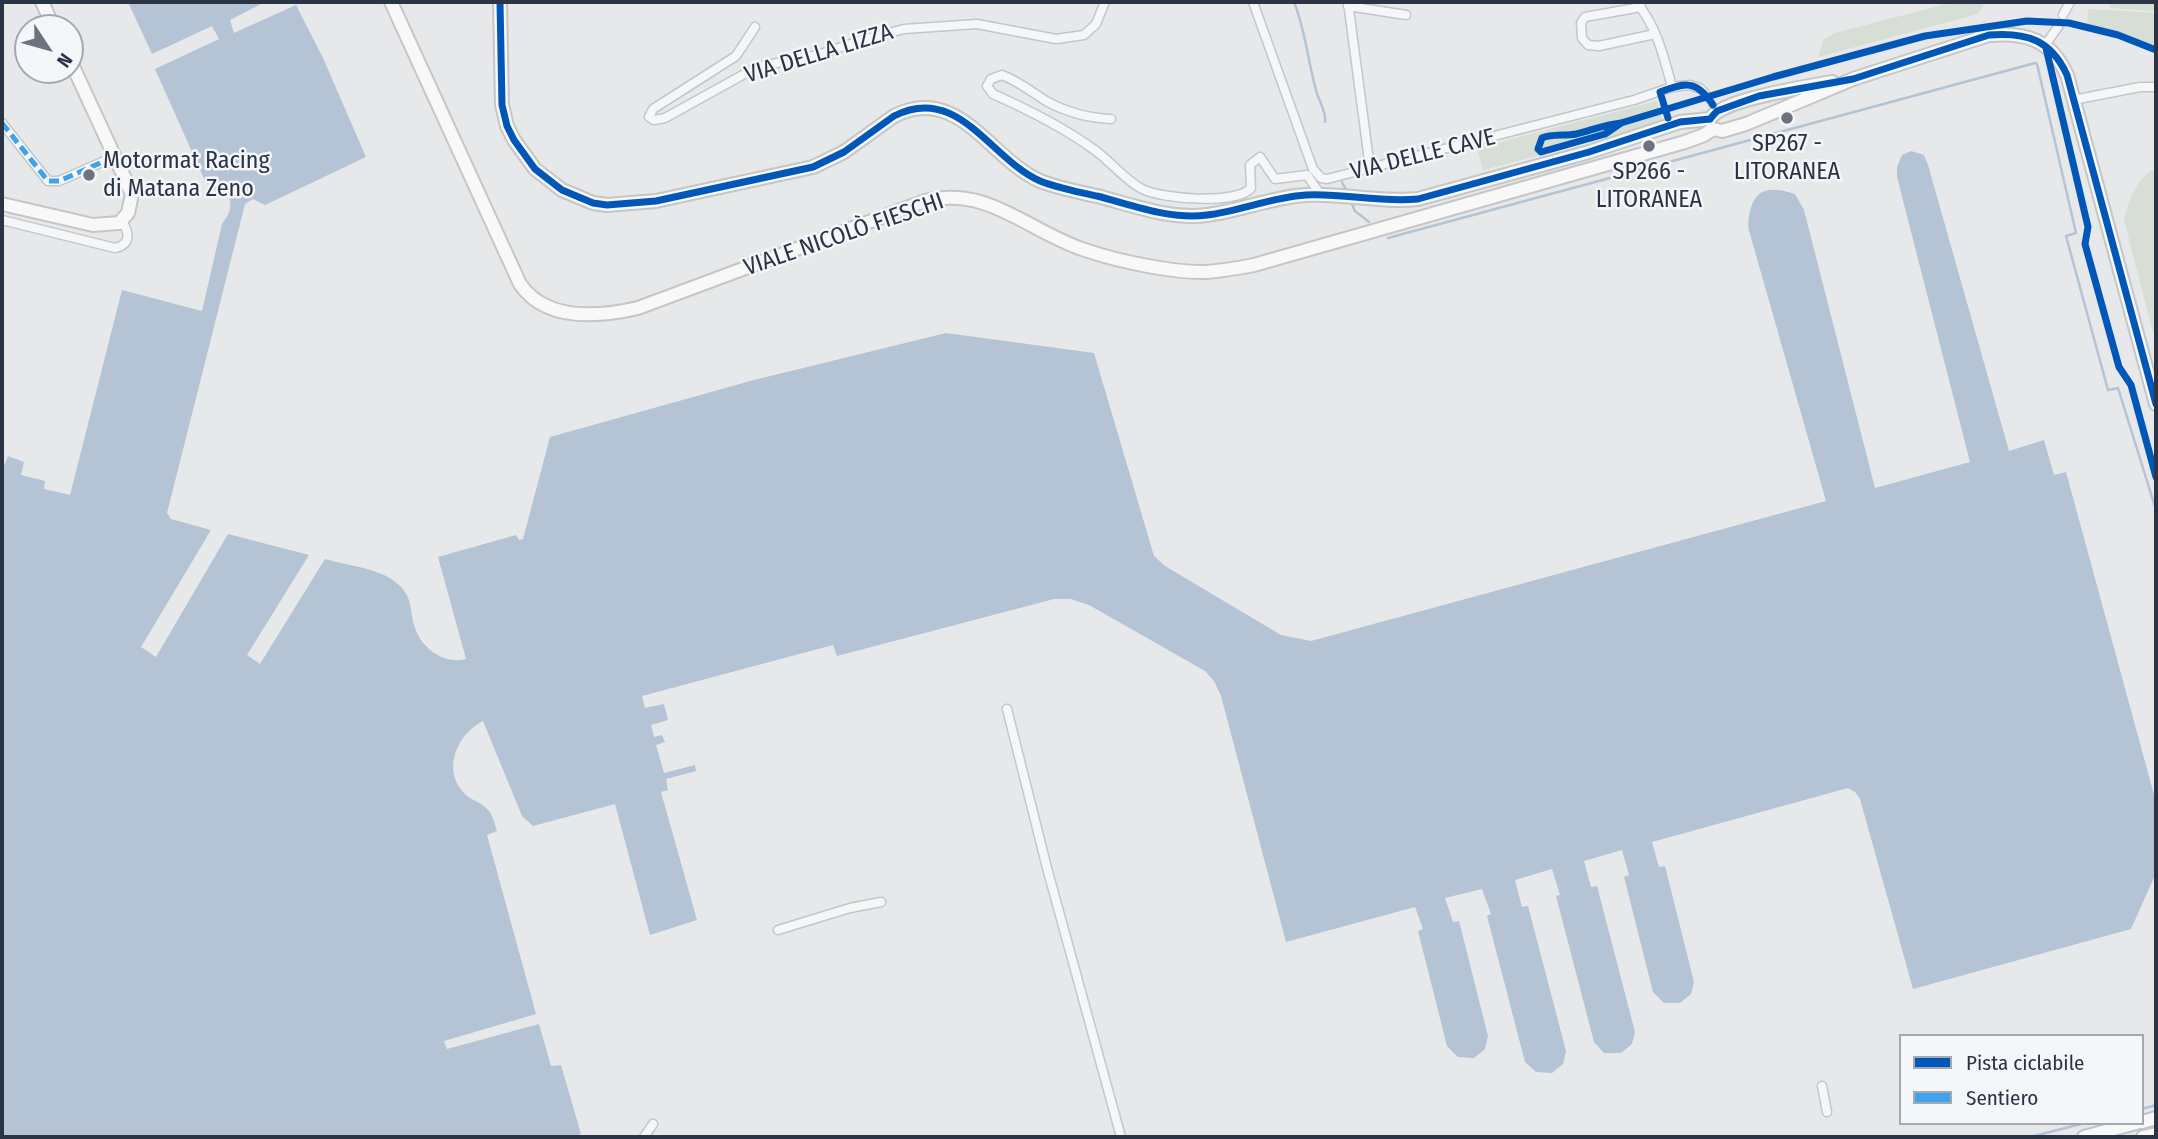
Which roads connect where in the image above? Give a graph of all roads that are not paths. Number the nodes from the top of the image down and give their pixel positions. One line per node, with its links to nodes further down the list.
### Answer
1 (391, 2): 20 (main road, VIALE NICOLÒ FIESCHI)
2 (500, 2): 26 (main road)
3 (1105, 2): 10 (street, VIA DELLA LIZZA)
4 (1252, 2): 25 (street, VIA DELLE CAVE)
5 (2070, 2): 9 (street)
6 (1348, 4): 8 (street); 25 (street)
7 (1639, 4): 12 (street); 12 (street)
8 (1406, 15)
9 (2063, 15)
10 (755, 27)
11 (2058, 27): 13 (street)
12 (1655, 34): 16 (street)
13 (2045, 45): 14 (main road, VIALE NICOLÒ FIESCHI); 19 (main road)
14 (1853, 79): 20 (main road, VIALE NICOLÒ FIESCHI); 23 (main road, VIALE NICOLÒ FIESCHI)
15 (81, 84): 24 (main road)
16 (1672, 87): 18 (street, VIA DELLE CAVE); 25 (street, VIA DELLE CAVE)
17 (2156, 87): 19 (street)
18 (1705, 94)
19 (2073, 100): 30 (main road)
20 (1714, 115): 23 (main road); 23 (main road); 26 (main road)
21 (1111, 119): 26 (street)
22 (2, 123): 24 (street)
23 (1728, 129)
24 (116, 156): 29 (main road)
25 (1370, 168)
26 (1320, 194)
27 (2, 204): 29 (main road)
28 (2, 220): 29 (street)
29 (122, 221)
30 (2156, 404)
31 (1007, 709): 40 (street)
32 (881, 902): 33 (street)
33 (778, 930)
34 (1822, 1087): 35 (street)
35 (1827, 1112)
36 (653, 1124): 39 (street)
37 (2129, 1125): 41 (main road)
38 (2156, 1134): 42 (main road)
39 (644, 1137)
40 (1121, 1137)
41 (2084, 1137)
42 (2143, 1137)

